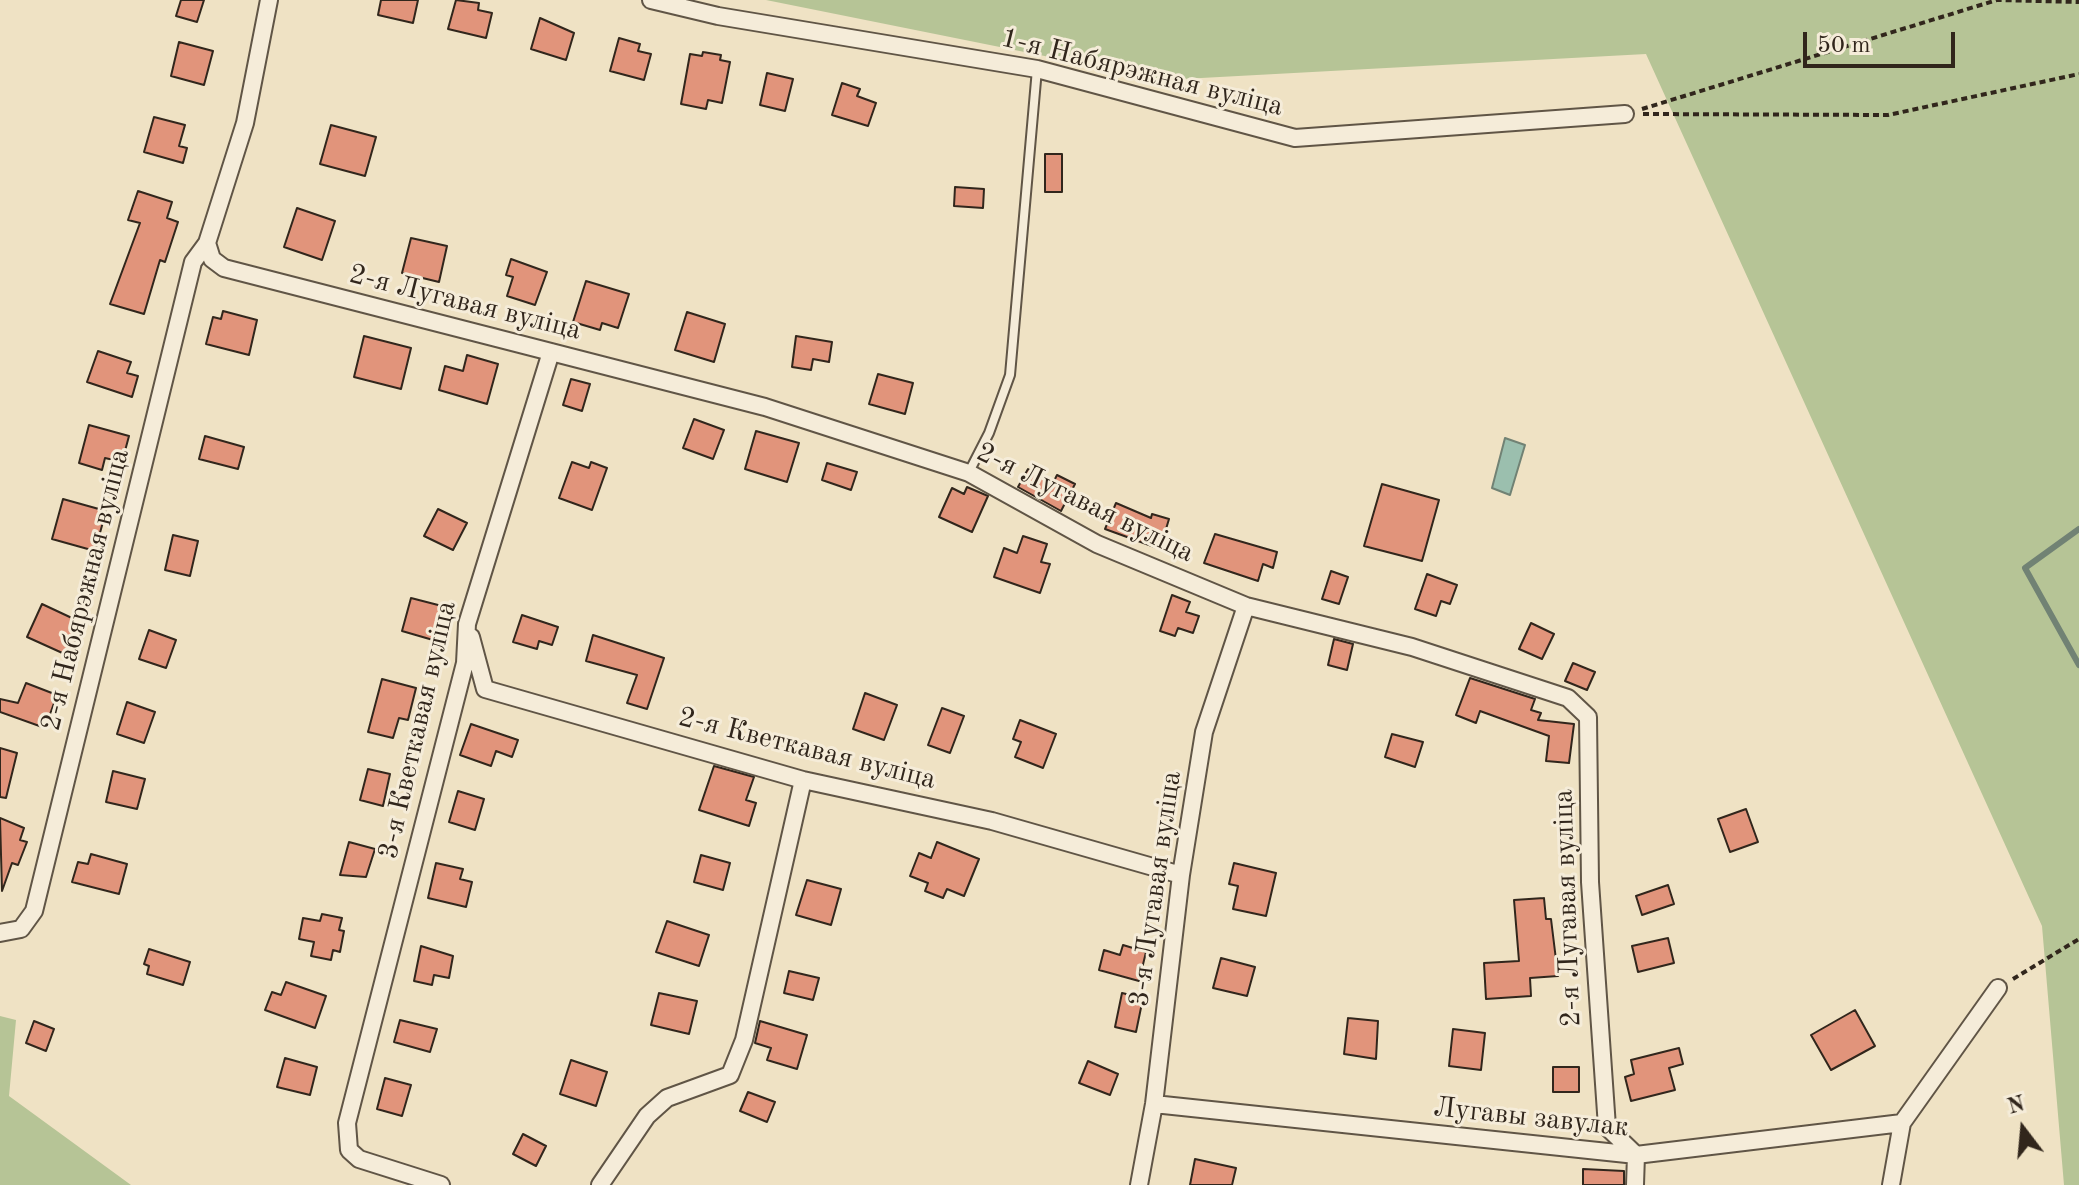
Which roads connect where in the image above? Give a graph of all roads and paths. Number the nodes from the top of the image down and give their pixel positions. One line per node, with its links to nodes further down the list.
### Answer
1 (269, 0): 7 (street, 2-я Набярэжная вуліца)
2 (651, 0): 4 (street, 1-я Набярэжная вуліца)
3 (2079, 2): 6 (path)
4 (1037, 69): 6 (street, 1-я Набярэжная вуліца); 9 (lane)
5 (2079, 74): 6 (path)
6 (1625, 114)
7 (207, 243): 8 (street, 2-я Лугавая вуліца); 14 (street, 2-я Набярэжная вуліца)
8 (551, 352): 9 (street, 2-я Лугавая вуліца); 11 (street, 3-я Кветкавая вуліца)
9 (969, 473): 10 (street, 2-я Лугавая вуліца)
10 (1246, 606): 13 (street, 3-я Лугавая вуліца); 19 (street, 2-я Лугавая вуліца)
11 (467, 624): 12 (street, 2-я Кветкавая вуліца); 20 (street, 3-я Кветкавая вуліца)
12 (803, 780): 13 (street, 2-я Кветкавая вуліца); 21 (street)
13 (1181, 875): 17 (street, 3-я Лугавая вуліца)
14 (0, 933)
15 (2079, 939): 16 (path)
16 (1998, 988): 18 (street)
17 (1154, 1104): 19 (street, Лугавы завулак); 22 (street, 3-я Лугавая вуліца)
18 (1902, 1123): 19 (street, Лугавы завулак); 24 (street)
19 (1636, 1155): 23 (street)
20 (441, 1185)
21 (600, 1185)
22 (1139, 1185)
23 (1635, 1185)
24 (1891, 1185)

